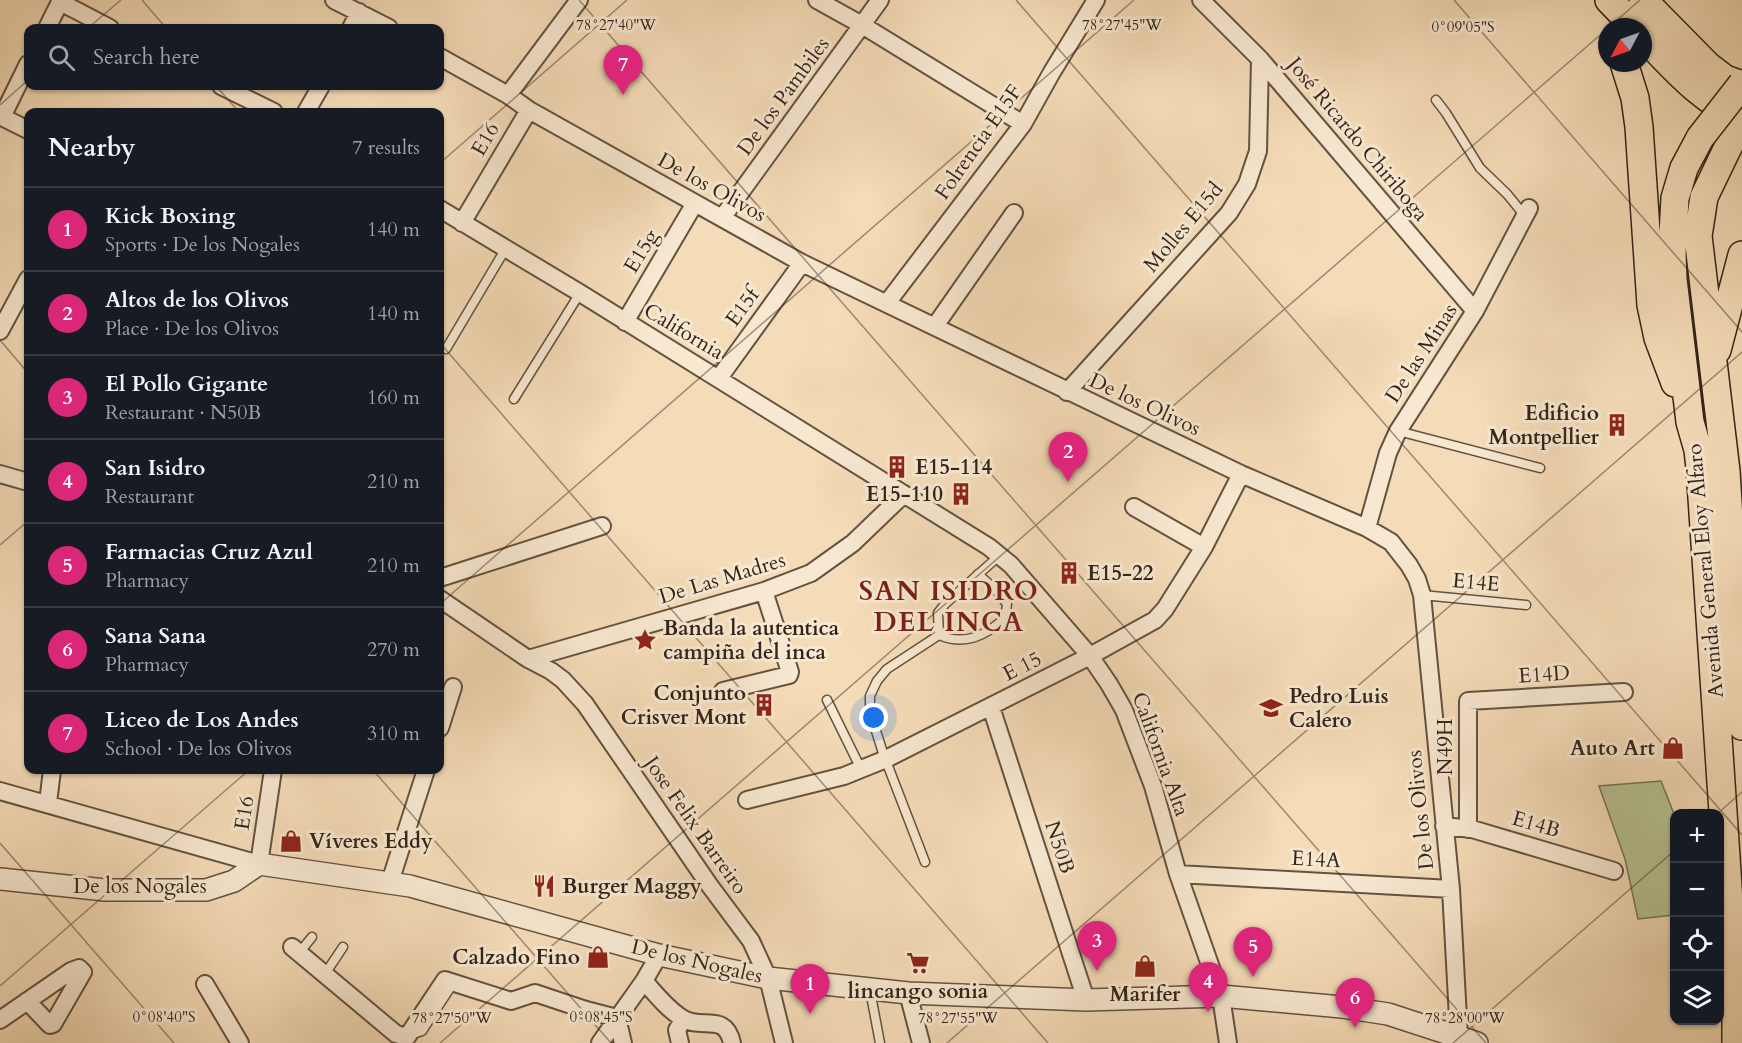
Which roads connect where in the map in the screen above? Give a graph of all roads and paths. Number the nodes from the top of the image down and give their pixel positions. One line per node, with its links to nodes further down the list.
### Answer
1 (334, 0): 11 (street)
2 (579, 0): 27 (street)
3 (817, 0): 18 (street)
4 (880, 0): 18 (street, De los Pambiles)
5 (1096, 0): 34 (street, Folrencia E15F)
6 (1201, 0): 21 (street, José Ricardo Chiriboga)
7 (1596, 0): 12 (main road)
8 (1609, 0): 13 (main road)
9 (1643, 0): 24 (main road)
10 (60, 1): 14 (street); 15 (street)
11 (359, 12): 16 (street); 17 (street)
12 (1606, 18)
13 (1626, 18)
14 (48, 24)
15 (103, 24)
16 (353, 24)
17 (382, 24)
18 (862, 25): 34 (street); 41 (street, De los Pambiles)
19 (1652, 45): 33 (main road)
20 (444, 59): 27 (street, De los Olivos)
21 (1260, 59): 49 (street, José Ricardo Chiriboga); 56 (street, Molles E15d)
22 (24, 72): 32 (street)
23 (1627, 72): 58 (main road)
24 (1742, 84): 58 (main road, Avenida General Eloy Alfaro, bridge)
25 (229, 90): 29 (street)
26 (319, 90): 30 (street)
27 (508, 95): 31 (street, De los Olivos)
28 (1436, 100): 39 (lane)
29 (266, 108)
30 (308, 108)
31 (529, 110): 37 (street, De los Olivos); 42 (street, E16)
32 (1, 117): 35 (street)
33 (1742, 117)
34 (1023, 124): 48 (street, Folrencia E15F)
35 (24, 128)
36 (1736, 136): 54 (main road, Avenida General Eloy Alfaro)
37 (695, 203): 41 (street, De los Olivos); 50 (street, E15g)
38 (444, 212): 42 (street, California)
39 (1527, 212): 49 (street, De las Minas)
40 (1014, 213): 51 (street)
41 (722, 218): 45 (street, De los Olivos)
42 (462, 223): 43 (street, California)
43 (506, 248): 47 (street, California); 53 (lane)
44 (1742, 255): 54 (main road)
45 (802, 263): 48 (street, De los Olivos); 55 (street, E15f)
46 (24, 286): 52 (street)
47 (580, 293): 50 (street, California); 57 (lane)
48 (887, 303): 51 (street, De los Olivos)
49 (1475, 311): 59 (street, De las Minas)
50 (625, 322): 55 (street, California)
51 (935, 326): 56 (street, De los Olivos)
52 (0, 331)
53 (446, 349)
54 (1713, 365): 68 (main road, Avenida General Eloy Alfaro)
55 (719, 378): 64 (street, California)
56 (1067, 392): 62 (street, De los Olivos)
57 (514, 399)
58 (1690, 422): 131 (main road, Avenida General Eloy Alfaro)
59 (1398, 431): 60 (lane); 67 (street, De las Minas)
60 (1540, 468)
61 (0, 474): 63 (street)
62 (1241, 474): 67 (street, De los Olivos); 69 (street, E 15)
63 (24, 482)
64 (904, 494): 70 (street, California Alta); 73 (street, De Las Madres)
65 (1134, 507): 69 (street)
66 (603, 526): 72 (street)
67 (1367, 528): 74 (street, De los Olivos)
68 (1736, 540): 87 (main road, Avenida General Eloy Alfaro)
69 (1204, 547): 78 (street, E 15)
70 (1000, 555): 71 (lane); 78 (street, California Alta)
71 (978, 574): 77 (lane); 77 (lane)
72 (444, 577)
73 (764, 591): 79 (street, De Las Madres); 81 (street)
74 (1422, 595): 76 (lane, E14E); 96 (street, De los Olivos)
75 (444, 602): 79 (street, Jose Felix Barreiro)
76 (1526, 605)
77 (939, 635): 88 (lane)
78 (1090, 656): 85 (street, E 15); 101 (street, California Alta)
79 (528, 658): 110 (street, Jose Felix Barreiro)
80 (453, 687): 86 (street)
81 (723, 691)
82 (1624, 692): 84 (street, E14D)
83 (827, 700): 89 (lane)
84 (1468, 701): 97 (street, N49H)
85 (991, 707): 88 (street, E 15); 116 (street, N50B)
86 (444, 715)
87 (1742, 726)
88 (886, 759): 89 (street, E 15); 98 (lane)
89 (861, 769): 94 (street, E 15)
90 (52, 774): 95 (street)
91 (272, 774): 99 (street, E16)
92 (425, 774): 103 (street)
93 (0, 791): 95 (street)
94 (747, 800)
95 (48, 803): 99 (street)
96 (1444, 826): 97 (street, E14B); 104 (street, De los Olivos)
97 (1468, 829): 100 (street, E14B)
98 (925, 862)
99 (259, 864): 102 (street, De los Nogales); 103 (street, De los Nogales)
100 (1614, 871)
101 (1178, 874): 104 (street, E14A); 115 (street, California Alta)
102 (0, 879)
103 (390, 882): 108 (street, De los Nogales)
104 (1451, 889): 121 (street, De los Olivos)
105 (312, 937): 107 (lane)
106 (343, 947): 109 (lane)
107 (296, 950): 109 (street)
108 (659, 955): 110 (street, De los Nogales); 111 (street)
109 (325, 974): 118 (street)
110 (768, 978): 113 (street, De los Nogales); 127 (street, Jose Felix Barreiro)
111 (644, 981): 118 (street); 120 (street)
112 (205, 984): 122 (street)
113 (870, 990): 114 (street, De los Nogales); 128 (lane)
114 (909, 993): 116 (street, De los Nogales); 129 (street)
115 (1221, 996): 116 (street, De los Nogales); 121 (street, De los Nogales); 130 (street, California Alta)
116 (1086, 1000)
117 (27, 1002): 119 (street)
118 (617, 1018): 123 (street); 124 (street)
119 (0, 1020)
120 (683, 1020): 125 (street); 126 (street)
121 (1468, 1040)
122 (240, 1043)
123 (600, 1043)
124 (623, 1043)
125 (680, 1043)
126 (732, 1043)
127 (784, 1043)
128 (880, 1043)
129 (921, 1043)
130 (1228, 1043)
131 (1736, 1043)

